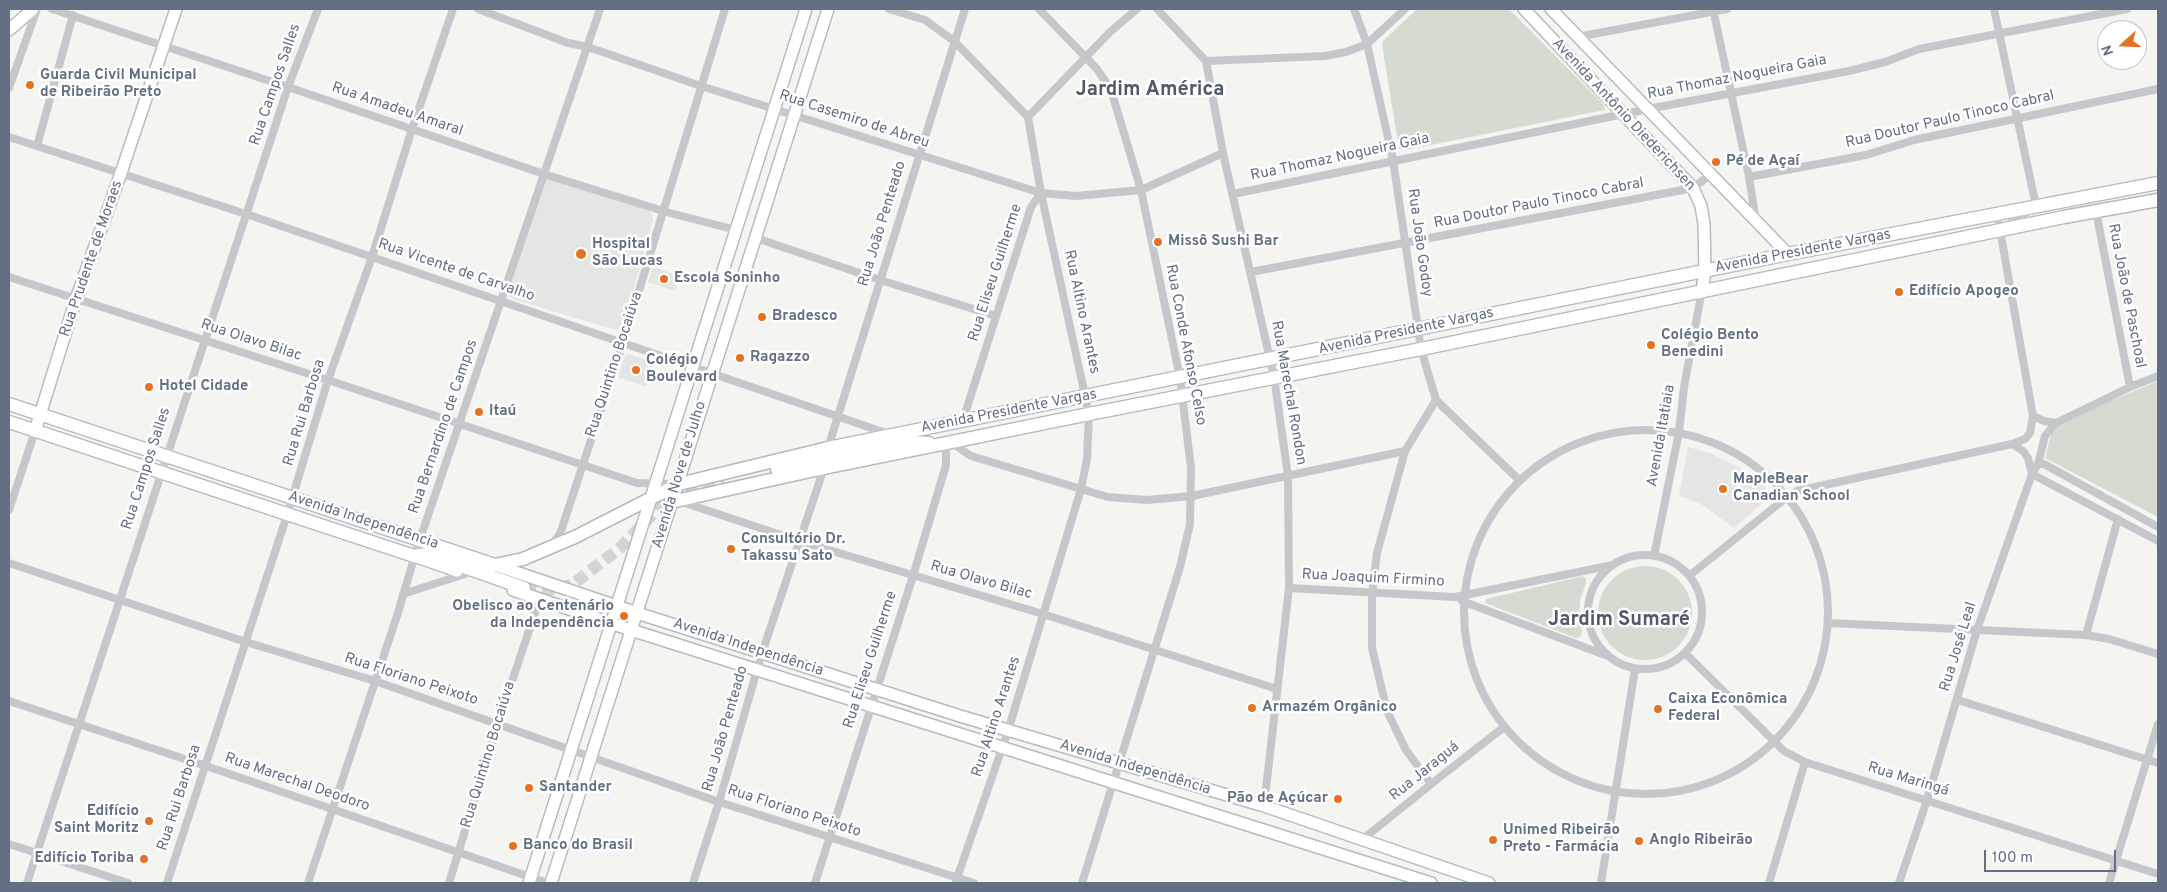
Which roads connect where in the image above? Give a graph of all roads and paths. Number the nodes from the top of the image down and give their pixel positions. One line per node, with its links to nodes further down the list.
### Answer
1 (35, 9): 25 (main road); 36 (street)
2 (52, 9): 24 (street, Rua Amadeu Amaral)
3 (176, 9): 30 (main road, Rua Prudente de Moraes)
4 (318, 9): 35 (street, Rua Campos Salles)
5 (453, 9): 45 (street, Rua Rui Barbosa)
6 (478, 9): 31 (street, Rua Casemiro de Abreu)
7 (600, 9): 31 (street, Rua Bernardino de Campos)
8 (725, 9): 34 (street, Rua Quintino Bocaiúva)
9 (806, 9): 39 (main road, Avenida Nove de Julho)
10 (828, 9): 41 (main road, Avenida Nove de Julho)
11 (889, 9): 28 (street)
12 (965, 9): 28 (street, Rua João Penteado)
13 (1039, 9): 32 (street, Rua Conde Afonso Celso)
14 (1137, 9): 32 (street)
15 (1157, 9): 33 (street)
16 (1354, 9): 29 (street, Rua João Godoy)
17 (1405, 9): 29 (street)
18 (1524, 9): 42 (main road, Avenida Antônio Diederichsen)
19 (1550, 9): 27 (main road, Avenida Antônio Diederichsen)
20 (1727, 9): 23 (street)
21 (1994, 9): 26 (street)
22 (2127, 9): 26 (street, Rua Thomaz Nogueira Gaia)
23 (1713, 10): 27 (street); 38 (street)
24 (73, 15): 30 (street, Rua Amadeu Amaral); 47 (street)
25 (9, 30)
26 (2000, 35): 38 (street, Rua Thomaz Nogueira Gaia); 44 (street)
27 (1578, 37): 40 (main road, Avenida Antônio Diederichsen)
28 (954, 41): 43 (street); 49 (street, Rua João Penteado)
29 (1367, 44): 33 (street); 50 (street, Rua João Godoy)
30 (164, 45): 35 (street, Rua Amadeu Amaral); 51 (main road, Rua Prudente de Moraes)
31 (588, 47): 34 (street, Rua Casemiro de Abreu); 52 (street, Rua Bernardino de Campos)
32 (1085, 57): 43 (street); 57 (street, Rua Conde Afonso Celso)
33 (1206, 61): 48 (street, Rua Marechal Rondon)
34 (701, 86): 39 (street, Rua Casemiro de Abreu); 64 (street, Rua Quintino Bocaiúva)
35 (288, 87): 45 (street, Rua Amadeu Amaral); 67 (street, Rua Campos Salles)
36 (9, 88)
37 (2158, 89): 44 (street, Rua Doutor Paulo Tinoco Cabral)
38 (1730, 94): 40 (street, Rua Thomaz Nogueira Gaia); 54 (street)
39 (774, 108): 41 (street, Rua Casemiro de Abreu); 69 (main road, Avenida Nove de Julho)
40 (1648, 109): 42 (street, Rua Thomaz Nogueira Gaia); 53 (main road, Avenida Antônio Diederichsen)
41 (794, 114): 49 (street, Rua Casemiro de Abreu); 71 (main road, Avenida Nove de Julho)
42 (1624, 114): 50 (street, Rua Thomaz Nogueira Gaia); 56 (main road, Avenida Antônio Diederichsen)
43 (1028, 116): 58 (street, Rua Altino Arantes)
44 (2018, 118): 54 (street, Rua Doutor Paulo Tinoco Cabral); 62 (street)
45 (412, 129): 52 (street, Rua Amadeu Amaral); 74 (street, Rua Rui Barbosa)
46 (9, 137): 47 (street, Rua Vicente de Carvalho)
47 (37, 146): 51 (street, Rua Vicente de Carvalho)
48 (1223, 153): 57 (street, Rua Casemiro de Abreu); 59 (street, Rua Marechal Rondon)
49 (918, 155): 58 (street, Rua Casemiro de Abreu); 78 (street, Rua João Penteado)
50 (1393, 160): 59 (street, Rua Thomaz Nogueira Gaia); 72 (street, Rua João Godoy)
51 (122, 173): 67 (street, Rua Vicente de Carvalho); 80 (main road, Rua Prudente de Moraes)
52 (543, 174): 64 (street, Rua Amadeu Amaral); 81 (street, Rua Bernardino de Campos)
53 (1711, 174): 56 (street, Rua Doutor Paulo Tinoco Cabral); 68 (main road, Avenida Antônio Diederichsen)
54 (1748, 177): 68 (street)
55 (2158, 183): 62 (main road, Avenida Presidente Vargas)
56 (1693, 188): 72 (street, Rua Doutor Paulo Tinoco Cabral); 76 (main road, Avenida Antônio Diederichsen)
57 (1141, 190): 58 (street, Rua Casemiro de Abreu); 92 (street, Rua Conde Afonso Celso)
58 (1041, 193): 61 (street, Rua Eliseu Guilherme); 63 (street, Rua Altino Arantes)
59 (1233, 194): 75 (street, Rua Marechal Rondon)
60 (2158, 200): 65 (main road, Avenida Presidente Vargas)
61 (1031, 206): 63 (street); 82 (street, Rua Eliseu Guilherme)
62 (2036, 206): 66 (main road, Avenida Presidente Vargas); 70 (street)
63 (1045, 210): 95 (street, Rua Altino Arantes)
64 (664, 211): 69 (street, Rua Amadeu Amaral); 85 (street, Rua Quintino Bocaiúva)
65 (2096, 211): 70 (main road, Avenida Presidente Vargas); 94 (street, Rua João de Paschoal)
66 (1997, 213): 70 (street); 73 (main road, Avenida Presidente Vargas)
67 (247, 214): 74 (street, Rua Vicente de Carvalho); 84 (street, Rua Campos Salles)
68 (1756, 223): 73 (main road, Avenida Antônio Diederichsen)
69 (736, 230): 88 (main road, Avenida Nove de Julho)
70 (2000, 230): 79 (main road, Avenida Presidente Vargas); 102 (street)
71 (756, 238): 78 (street); 89 (main road, Avenida Nove de Julho)
72 (1406, 243): 75 (street, Rua Doutor Paulo Tinoco Cabral); 83 (street, Rua João Godoy)
73 (1788, 254): 76 (main road, Avenida Presidente Vargas)
74 (372, 257): 81 (street, Rua Vicente de Carvalho); 93 (street, Rua Rui Barbosa)
75 (1251, 272): 87 (street, Rua Marechal Rondon)
76 (1705, 272): 79 (main road, Avenida Antônio Diederichsen); 83 (main road, Avenida Presidente Vargas)
77 (9, 277): 80 (street, Rua Olavo Bilac)
78 (880, 280): 82 (street); 101 (street, Rua João Penteado)
79 (1702, 290): 86 (main road, Avenida Presidente Vargas); 108 (street, Avenida Itatiaia)
80 (76, 299): 84 (street, Rua Olavo Bilac); 100 (main road, Rua Prudente de Moraes)
81 (500, 302): 85 (street, Rua Vicente de Carvalho); 106 (street, Rua Bernardino de Campos)
82 (996, 316): 103 (street, Rua Eliseu Guilherme)
83 (1418, 329): 86 (street, Rua João Godoy); 87 (main road, Avenida Presidente Vargas)
84 (204, 340): 93 (street, Rua Olavo Bilac); 114 (street, Rua Campos Salles)
85 (623, 343): 88 (street, Rua Vicente de Carvalho); 116 (street, Rua Quintino Bocaiúva)
86 (1421, 349): 91 (main road, Avenida Presidente Vargas); 97 (street, Rua João Godoy)
87 (1270, 360): 91 (street, Rua Marechal Rondon); 92 (main road, Avenida Presidente Vargas)
88 (693, 367): 89 (street, Rua Vicente de Carvalho); 124 (main road, Avenida Nove de Julho)
89 (712, 372): 101 (street, Rua Vicente de Carvalho); 123 (main road, Avenida Nove de Julho)
90 (2158, 376): 94 (street)
91 (1274, 377): 96 (main road, Avenida Presidente Vargas); 120 (street, Rua Marechal Rondon)
92 (1180, 378): 95 (main road, Avenida Presidente Vargas); 96 (street, Rua Conde Afonso Celso)
93 (328, 380): 106 (street, Rua Olavo Bilac); 128 (street, Rua Rui Barbosa)
94 (2130, 387): 105 (street)
95 (1086, 396): 99 (street, Rua Altino Arantes); 103 (main road, Avenida Presidente Vargas)
96 (1182, 396): 99 (main road, Avenida Presidente Vargas); 126 (street, Rua Conde Afonso Celso)
97 (1436, 400): 113 (street); 122 (street, Rua João Godoy)
98 (9, 404): 100 (main road, Avenida Independência)
99 (1089, 414): 110 (main road, Avenida Presidente Vargas); 125 (street, Rua Altino Arantes)
100 (40, 415): 107 (main road, Rua Prudente de Moraes); 114 (main road, Avenida Independência)
101 (839, 416): 109 (street, Rua Vicente de Carvalho); 112 (street, Rua João Penteado)
102 (2033, 416): 105 (street); 111 (street)
103 (963, 420): 109 (main road, Avenida Presidente Vargas)
104 (9, 422): 107 (main road, Avenida Independência)
105 (2056, 423): 115 (street, Rua José Leal)
106 (460, 424): 116 (street, Rua Olavo Bilac); 135 (street, Rua Bernardino de Campos)
107 (35, 430): 118 (main road, Avenida Independência); 131 (street, Rua Prudente de Moraes)
108 (1679, 432): 122 (street); 127 (street); 140 (street, Avenida Itatiaia)
109 (894, 435): 112 (main road, Avenida Presidente Vargas)
110 (949, 444): 117 (main road, Avenida Presidente Vargas); 121 (main road); 125 (street); 145 (street, Rua Eliseu Guilherme)
111 (2012, 444): 119 (street); 127 (street)
112 (828, 448): 123 (main road, Avenida Presidente Vargas)
113 (1405, 451): 120 (street); 150 (street)
114 (166, 456): 118 (street, Rua Campos Salles); 128 (main road, Avenida Independência)
115 (2038, 464): 119 (street, Rua José Leal); 134 (street)
116 (583, 466): 124 (street, Rua Olavo Bilac); 138 (street, Rua Quintino Bocaiúva)
117 (824, 468): 130 (main road, Avenida Presidente Vargas); 136 (street, Rua João Penteado)
118 (160, 474): 132 (main road, Avenida Independência); 153 (street, Rua Campos Salles)
119 (2032, 474): 133 (street); 160 (street, Rua José Leal)
120 (1288, 476): 126 (street); 148 (street, Rua Marechal Rondon)
121 (724, 480)
122 (1519, 480): 152 (street)
123 (679, 484): 124 (street, Avenida Presidente Vargas); 129 (main road); 130 (main road, Avenida Nove de Julho)
124 (656, 485): 129 (main road, Avenida Nove de Julho)
125 (1081, 489): 126 (street); 156 (street, Rua Altino Arantes)
126 (1192, 496): 163 (street, Rua Conde Afonso Celso)
127 (1787, 497): 146 (street); 158 (street)
128 (292, 498): 132 (street, Rua Rui Barbosa); 135 (main road, Avenida Independência)
129 (650, 499): 138 (main road); 154 (main road, Avenida Nove de Julho)
130 (674, 501): 136 (street, Rua Olavo Bilac); 155 (main road, Avenida Nove de Julho)
131 (9, 510)
132 (287, 515): 139 (main road, Avenida Independência); 162 (street, Rua Rui Barbosa)
133 (2118, 519): 137 (street); 161 (street)
134 (2158, 527)
135 (420, 540): 139 (street, Rua Bernardino de Campos); 143 (main road, Avenida Independência)
136 (799, 541): 145 (street, Rua Olavo Bilac); 164 (street, Rua João Penteado)
137 (2158, 541)
138 (550, 548): 143 (main road)
139 (414, 556): 144 (main road, Avenida Independência); 147 (main road); 149 (street, Rua Bernardino de Campos)
140 (1654, 556): 142 (street); 146 (street)
141 (9, 563): 153 (street, Rua Floriano Peixoto)
142 (1613, 565): 152 (street); 167 (street)
143 (494, 566): 154 (main road, Avenida Independência)
144 (465, 574): 149 (street); 151 (main road, Avenida Independência)
145 (913, 576): 156 (street, Rua Olavo Bilac); 171 (street, Rua Eliseu Guilherme)
146 (1689, 576): 165 (street)
147 (524, 588)
148 (1289, 588): 150 (street, Rua Joaquim Firmino); 172 (street, Rua Marechal Rondon)
149 (403, 594): 170 (street, Rua Bernardino de Campos)
150 (1372, 594): 152 (street, Rua Joaquim Firmino); 191 (street)
151 (540, 598): 157 (main road, Avenida Independência); 176 (street, Rua Quintino Bocaiúva)
152 (1464, 598): 167 (street, Rua Joaquim Firmino); 179 (street)
153 (119, 600): 162 (street, Rua Floriano Peixoto); 177 (street, Rua Campos Salles)
154 (617, 606): 155 (main road, Avenida Independência); 157 (main road, Avenida Nove de Julho)
155 (637, 613): 159 (main road, Avenida Nove de Julho); 164 (main road, Avenida Independência)
156 (1043, 614): 163 (street, Rua Olavo Bilac); 180 (street, Rua Altino Arantes)
157 (612, 624): 159 (main road, Avenida Independência); 183 (main road, Avenida Nove de Julho)
158 (1828, 624): 160 (street); 181 (street)
159 (631, 630): 169 (main road, Avenida Independência); 184 (main road, Avenida Nove de Julho)
160 (1977, 630): 161 (street); 173 (street, Rua José Leal)
161 (2086, 635): 166 (street)
162 (246, 642): 170 (street, Rua Floriano Peixoto); 189 (street, Rua Rui Barbosa)
163 (1154, 650): 172 (street, Rua Olavo Bilac); 186 (street, Rua Conde Afonso Celso)
164 (762, 653): 169 (street, Rua João Penteado); 171 (main road, Avenida Independência)
165 (1685, 653): 168 (street); 181 (street, Rua Maringá)
166 (2158, 654)
167 (1607, 655): 168 (street)
168 (1635, 669): 192 (street)
169 (757, 670): 175 (main road, Avenida Independência); 194 (street, Rua João Penteado)
170 (375, 681): 176 (street, Rua Floriano Peixoto); 196 (street, Rua Bernardino de Campos)
171 (876, 689): 175 (street, Rua Eliseu Guilherme); 180 (main road, Avenida Independência)
172 (1277, 689): 195 (street, Rua Marechal Rondon)
173 (1958, 700): 185 (street); 193 (street, Rua José Leal)
174 (9, 701): 177 (street, Rua Marechal Deodoro)
175 (870, 706): 182 (main road, Avenida Independência); 197 (street, Rua Eliseu Guilherme)
176 (498, 723): 183 (street, Rua Floriano Peixoto); 200 (street, Rua Quintino Bocaiúva)
177 (79, 724): 189 (street, Rua Marechal Deodoro); 201 (street, Rua Campos Salles)
178 (2158, 724): 185 (street)
179 (1504, 728): 191 (street, Rua Jaraguá); 192 (street)
180 (1008, 731): 182 (street, Rua Altino Arantes); 186 (main road, Avenida Independência)
181 (1775, 743): 187 (street, Rua Maringá); 192 (street)
182 (1002, 747): 190 (main road, Avenida Independência); 205 (street, Rua Altino Arantes)
183 (572, 750): 184 (street, Rua Floriano Peixoto); 204 (main road, Avenida Nove de Julho)
184 (591, 757): 194 (street, Rua Floriano Peixoto); 211 (main road, Avenida Nove de Julho)
185 (2148, 760): 188 (street); 202 (street)
186 (1120, 762): 190 (street, Rua Conde Afonso Celso); 195 (main road, Avenida Independência)
187 (1805, 762): 193 (street, Rua Maringá); 219 (street)
188 (2158, 762)
189 (205, 766): 196 (street, Rua Marechal Deodoro); 208 (street, Rua Rui Barbosa)
190 (1114, 783): 215 (street, Rua Conde Afonso Celso); 216 (main road, Avenida Independência)
191 (1431, 784): 198 (street, Rua Jaraguá)
192 (1616, 793): 218 (street)
193 (1927, 800): 202 (street, Rua Maringá); 220 (street, Rua José Leal)
194 (719, 802): 197 (street, Rua Floriano Peixoto); 212 (street, Rua João Penteado)
195 (1264, 806): 198 (main road, Avenida Independência)
196 (333, 810): 200 (street, Rua Marechal Deodoro); 209 (street, Rua Bernardino de Campos)
197 (829, 838): 205 (street, Rua Floriano Peixoto); 213 (street, Rua Eliseu Guilherme)
198 (1363, 839): 217 (main road, Avenida Independência)
199 (9, 844): 201 (street)
200 (459, 852): 204 (street, Rua Marechal Deodoro); 210 (street, Rua Quintino Bocaiúva)
201 (37, 853): 206 (street, Rua Campos Salles); 207 (street)
202 (2116, 860): 203 (street, Rua Maringá); 221 (street)
203 (2158, 874)
204 (530, 881): 211 (street, Rua Marechal Deodoro)
205 (956, 881): 214 (street, Rua Floriano Peixoto)
206 (27, 883)
207 (128, 883)
208 (167, 883)
209 (308, 883)
210 (449, 883)
211 (550, 883)
212 (693, 883)
213 (815, 883)
214 (974, 883)
215 (1082, 883)
216 (1431, 883)
217 (1490, 883)
218 (1601, 883)
219 (1769, 883)
220 (1899, 883)
221 (2109, 883)

